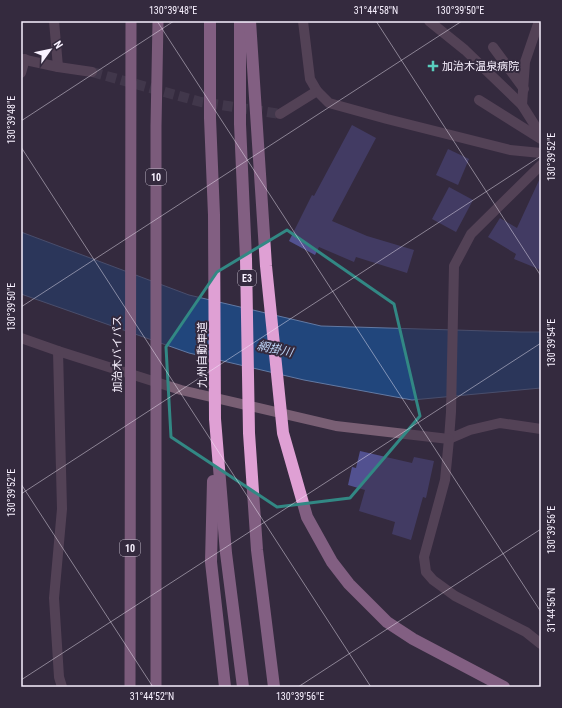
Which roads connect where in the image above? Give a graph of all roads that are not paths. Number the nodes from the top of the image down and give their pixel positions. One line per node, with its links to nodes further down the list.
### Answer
1 (54, 21): 12 (street)
2 (131, 21): 31 (highway, 加治木バイパス / 10)
3 (158, 21): 32 (highway, 10)
4 (210, 21): 26 (highway, 九州自動車道)
5 (240, 21): 35 (highway, E3)
6 (250, 21): 36 (highway)
7 (303, 21): 16 (street)
8 (429, 21): 18 (street)
9 (539, 21): 15 (street)
10 (493, 47): 15 (street)
11 (23, 59): 12 (street); 14 (street)
12 (58, 67): 13 (street)
13 (92, 72)
14 (21, 73)
15 (524, 89): 18 (street)
16 (317, 91): 19 (street); 22 (street)
17 (479, 100): 21 (street)
18 (522, 105): 20 (street)
19 (280, 114)
20 (541, 135)
21 (541, 138)
22 (541, 153)
23 (541, 166): 28 (street)
24 (21, 338): 25 (street)
25 (58, 352): 28 (street); 30 (street)
26 (215, 419): 33 (highway); 34 (highway, 九州自動車道)
27 (541, 429): 28 (street)
28 (449, 439): 29 (street)
29 (541, 644)
30 (62, 687)
31 (130, 687)
32 (156, 687)
33 (225, 687)
34 (243, 687)
35 (274, 687)
36 (504, 687)

